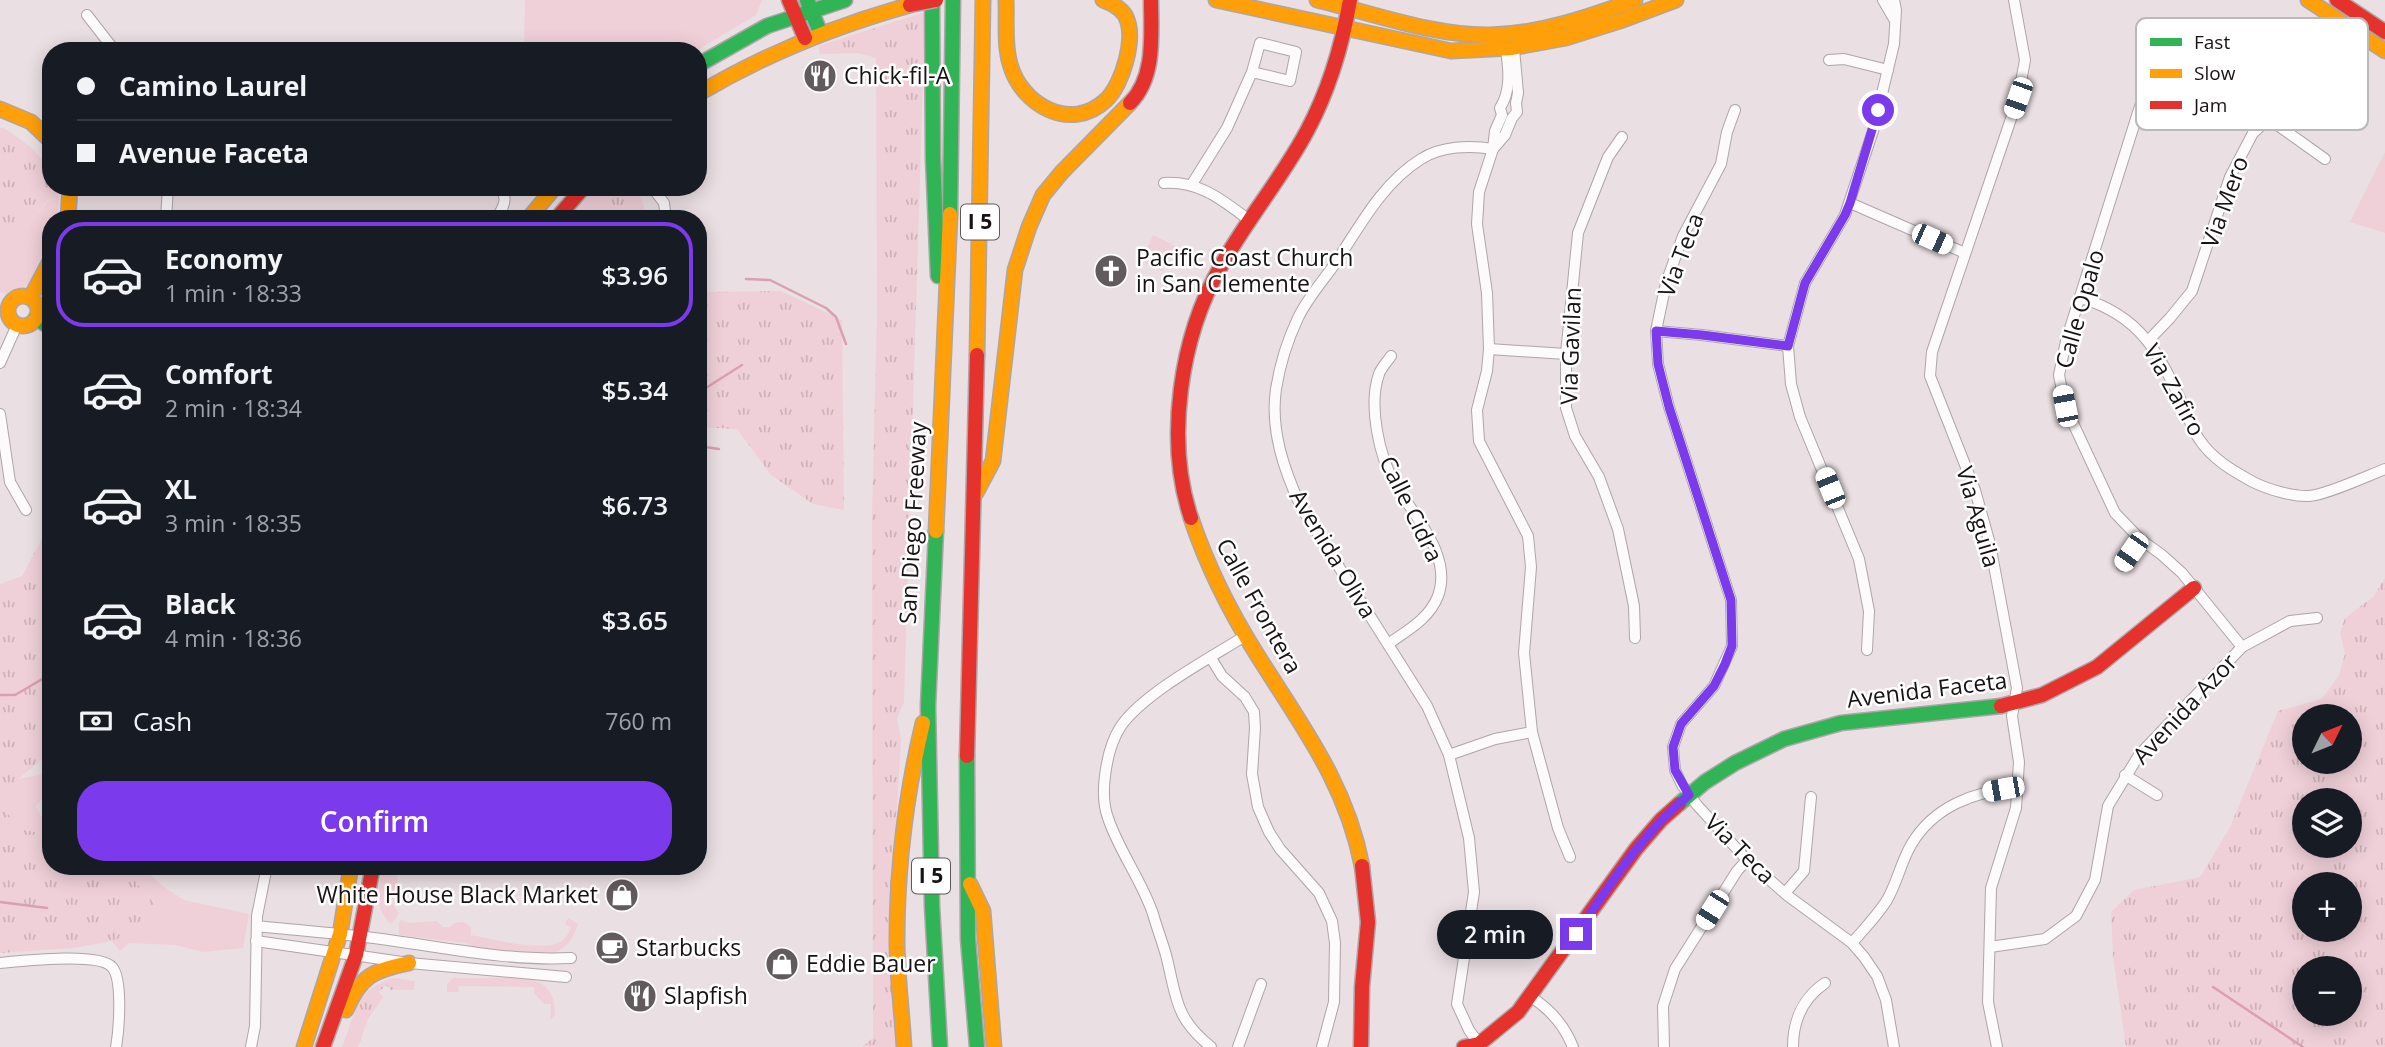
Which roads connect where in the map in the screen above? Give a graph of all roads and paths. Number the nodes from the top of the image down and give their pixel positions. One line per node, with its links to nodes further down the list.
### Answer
1 (789, 0): 21 (main road)
2 (845, 0): 19 (main road)
3 (934, 0): 27 (main road, bridge); 70 (main road)
4 (953, 0): 70 (main road, San Diego Freeway / I 5)
5 (983, 0): 77 (main road, I 5)
6 (1006, 0): 7 (main road)
7 (1103, 0)
8 (1151, 0): 77 (main road)
9 (1216, 0): 26 (main road)
10 (1317, 0): 18 (main road)
11 (1635, 0): 18 (main road)
12 (1676, 0): 32 (main road)
13 (1883, 0): 24 (street)
14 (1894, 0): 24 (street)
15 (2014, 0): 59 (street, Via Aguila)
16 (2308, 0): 22 (main road)
17 (2337, 0): 23 (main road)
18 (1350, 3): 26 (main road, Calle Frontera)
19 (809, 5): 21 (main road); 27 (main road)
20 (87, 15): 31 (street)
21 (795, 16): 29 (main road); 34 (main road)
22 (2335, 18)
23 (2364, 18)
24 (1894, 19): 36 (street)
25 (2368, 21): 28 (main road)
26 (1345, 28): 32 (main road); 58 (main road, Calle Frontera)
27 (820, 32): 29 (main road)
28 (2385, 32)
29 (805, 38): 38 (main road)
30 (2368, 40): 33 (main road)
31 (108, 42)
32 (1510, 50): 39 (street); 40 (street)
33 (2385, 51)
34 (707, 60)
35 (1829, 60): 36 (street)
36 (1888, 70): 55 (street)
37 (1252, 72): 37 (street); 52 (street)
38 (707, 89)
39 (1504, 101): 40 (street); 43 (street)
40 (1516, 103): 43 (street)
41 (0, 109): 47 (main road)
42 (1735, 110): 67 (street, Via Teca)
43 (1507, 117): 49 (street)
44 (2136, 119): 62 (street, Calle Opalo)
45 (2256, 130): 68 (street, Via Mero)
46 (2284, 130): 50 (street, Via Mero)
47 (42, 132)
48 (1622, 137): 72 (street, Via Gavilan)
49 (1493, 149): 71 (street); 85 (street, Avenida Oliva)
50 (2325, 159)
51 (1164, 183): 52 (street)
52 (1192, 184): 58 (street)
53 (547, 196): 56 (main road)
54 (576, 196): 57 (main road)
55 (1850, 203): 59 (street); 69 (street)
56 (536, 210)
57 (564, 210)
58 (1249, 220): 83 (main road, Calle Frontera)
59 (1965, 253): 89 (street, Via Aguila)
60 (42, 276): 61 (main road)
61 (31, 297): 63 (main road); 64 (main road)
62 (2081, 298): 68 (street, Via Zafiro); 79 (street, Calle Opalo)
63 (4, 301): 66 (main road)
64 (36, 318): 65 (main road); 66 (main road)
65 (42, 322)
66 (17, 325): 74 (street)
67 (1656, 331): 69 (street); 95 (street, Via Teca)
68 (2148, 341): 76 (street, Via Zafiro)
69 (1788, 346): 87 (street)
70 (944, 349): 90 (main road, San Diego Freeway / I 5)
71 (1489, 349): 72 (street); 91 (street)
72 (1566, 354): 84 (street, Via Gavilan)
73 (1391, 356): 85 (street, Calle Cidra)
74 (0, 363)
75 (0, 414): 78 (street)
76 (2385, 469)
77 (973, 499): 103 (main road, I 5)
78 (26, 510)
79 (2140, 539): 80 (street); 81 (street, Calle Opalo)
80 (2122, 566)
81 (2194, 588): 86 (street, Calle Opalo); 89 (main road, Avenida Faceta)
82 (2317, 618): 86 (street, Avenida Azor)
83 (1245, 636): 88 (street); 133 (main road, Calle Frontera)
84 (1635, 638)
85 (1388, 644): 92 (street, Avenida Oliva)
86 (2242, 647): 93 (street, Avenida Azor)
87 (1867, 650)
88 (1211, 657): 130 (street); 132 (street)
89 (2014, 704): 94 (street, Via Aguila); 95 (main road, Avenida Faceta)
90 (928, 706): 126 (main road); 127 (main road, San Diego Freeway / I 5)
91 (1532, 732): 92 (street); 98 (street)
92 (1449, 755): 120 (street, Avenida Oliva)
93 (2125, 775): 96 (street); 110 (street, Avenida Azor)
94 (2017, 788): 109 (street); 110 (street, Via Aguila)
95 (1689, 795): 99 (street, Via Teca); 119 (main road, Avenida Faceta)
96 (2157, 795)
97 (1811, 797): 104 (street)
98 (1570, 857)
99 (1747, 860): 104 (street, Via Teca); 136 (street)
100 (266, 875): 105 (street)
101 (350, 875): 106 (main road)
102 (371, 875): 107 (main road)
103 (969, 881): 128 (main road, I 5); 129 (main road)
104 (1785, 893): 109 (street, Via Teca)
105 (257, 926): 106 (street); 108 (street)
106 (340, 934): 107 (street); 111 (main road)
107 (360, 936): 112 (main road); 113 (street)
108 (256, 941): 111 (street); 122 (street)
109 (1852, 943): 138 (street, Via Teca)
110 (1990, 947): 139 (street, Via Aguila)
111 (335, 952): 112 (street); 123 (main road)
112 (356, 955): 115 (street); 124 (main road)
113 (571, 958)
114 (0, 963): 121 (street)
115 (409, 963): 116 (street); 125 (main road)
116 (566, 976)
117 (1825, 983): 137 (street)
118 (1261, 984): 131 (street)
119 (1531, 997): 120 (main road); 135 (street)
120 (1478, 1046): 134 (main road)
121 (117, 1047)
122 (251, 1047)
123 (304, 1047)
124 (323, 1047)
125 (331, 1047)
126 (904, 1047)
127 (940, 1047)
128 (977, 1047)
129 (994, 1047)
130 (1211, 1047)
131 (1238, 1047)
132 (1322, 1047)
133 (1361, 1047)
134 (1464, 1047)
135 (1573, 1047)
136 (1664, 1047)
137 (1793, 1047)
138 (1894, 1047)
139 (1997, 1047)

